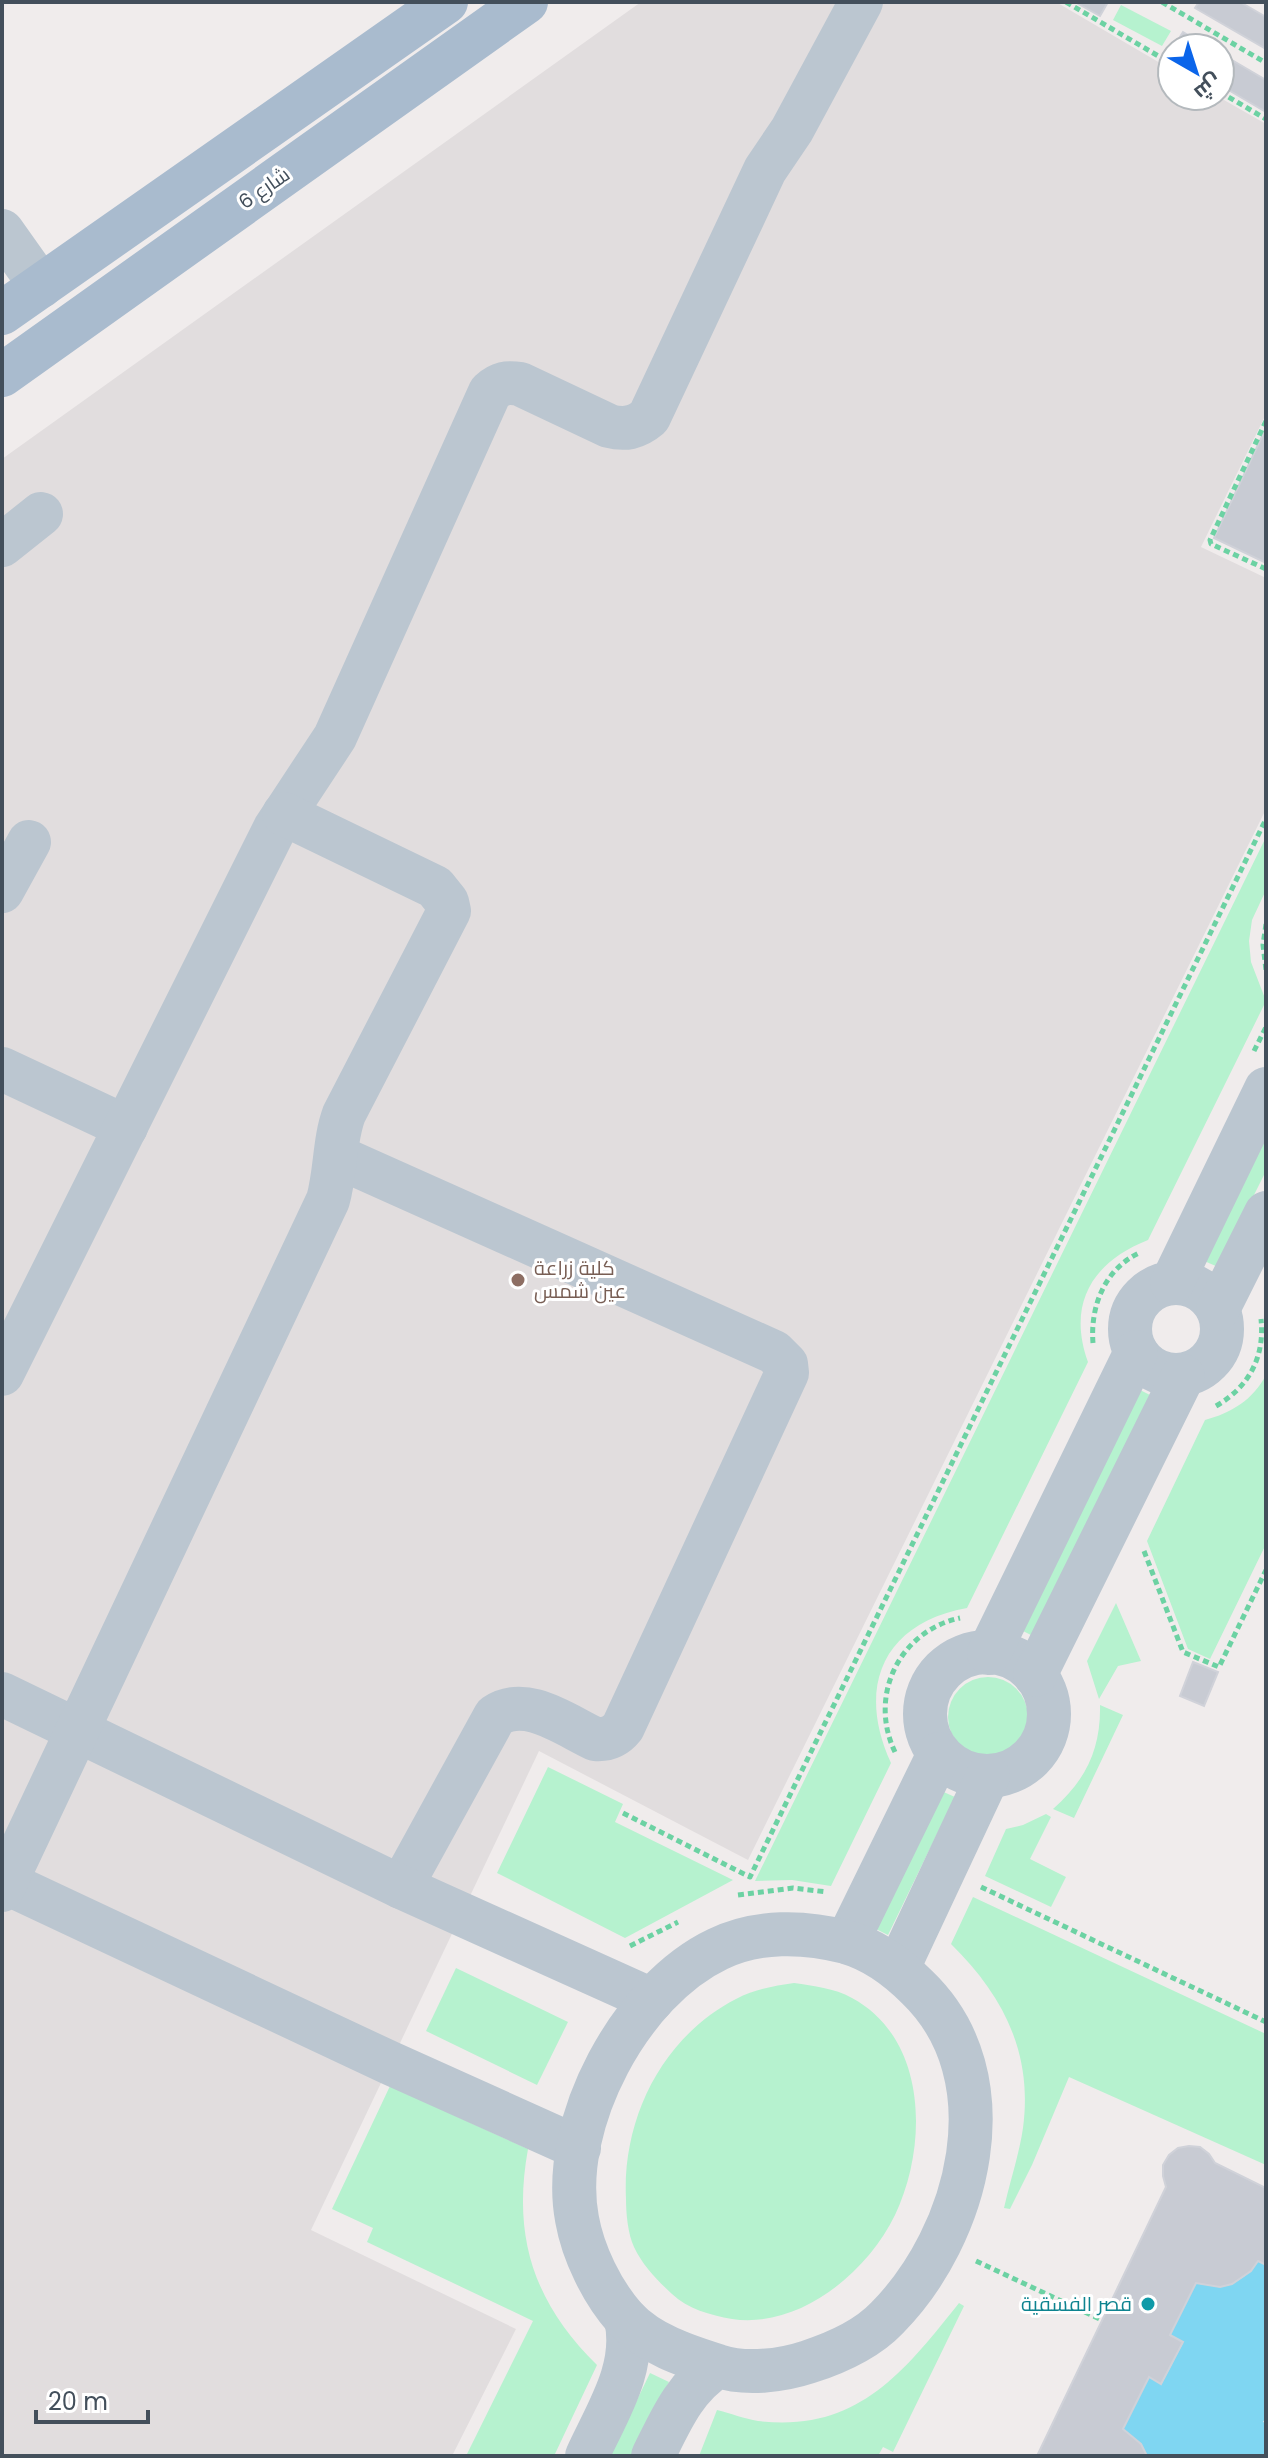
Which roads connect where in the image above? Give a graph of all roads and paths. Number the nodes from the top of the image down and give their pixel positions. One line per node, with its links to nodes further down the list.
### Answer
1 (446, 2): 11 (main road)
2 (526, 2): 13 (main road, شارع 6)
3 (861, 2): 18 (street)
4 (1066, 2): 6 (path)
5 (1162, 2): 7 (path)
6 (1156, 55)
7 (1266, 63)
8 (1236, 101): 9 (path)
9 (1266, 119)
10 (2, 231): 11 (street)
11 (41, 286): 12 (main road)
12 (2, 313)
13 (2, 375)
14 (1266, 421): 17 (path)
15 (41, 514): 16 (street)
16 (2, 545)
17 (1266, 569)
18 (284, 814): 27 (street); 28 (street)
19 (1266, 819): 44 (path)
20 (29, 842): 21 (street)
21 (2, 891)
22 (1266, 924): 23 (path)
23 (1266, 970)
24 (1266, 1027): 26 (path)
25 (2, 1069): 27 (street)
26 (1259, 1072): 31 (street)
27 (126, 1127): 34 (street)
28 (336, 1156): 41 (street); 47 (street)
29 (1266, 1213): 32 (street)
30 (1145, 1250): 33 (path)
31 (1172, 1283): 32 (street); 33 (street)
32 (1239, 1312): 35 (street); 35 (path)
33 (1116, 1351): 35 (street); 38 (street)
34 (2, 1374)
35 (1195, 1393): 39 (street)
36 (1141, 1540): 37 (path)
37 (1266, 1570)
38 (980, 1634): 39 (street); 42 (street); 42 (path)
39 (1035, 1675): 43 (street)
40 (2, 1694): 41 (street)
41 (78, 1731): 46 (street); 47 (street)
42 (920, 1758): 43 (street); 52 (street)
43 (988, 1776): 45 (street)
44 (623, 1813)
45 (944, 1870): 53 (street); 55 (path)
46 (3, 1884): 56 (street)
47 (401, 1887): 54 (street)
48 (836, 1894): 49 (path)
49 (728, 1898)
50 (681, 1920): 51 (path)
51 (616, 1940)
52 (847, 1942): 53 (street); 54 (street)
53 (898, 1968): 57 (street)
54 (652, 2000): 56 (street)
55 (1266, 2022)
56 (579, 2148): 58 (street)
57 (939, 2243): 59 (path); 60 (street)
58 (626, 2319): 60 (street); 61 (street)
59 (1102, 2320)
60 (718, 2366): 62 (street)
61 (587, 2456)
62 (653, 2456)

